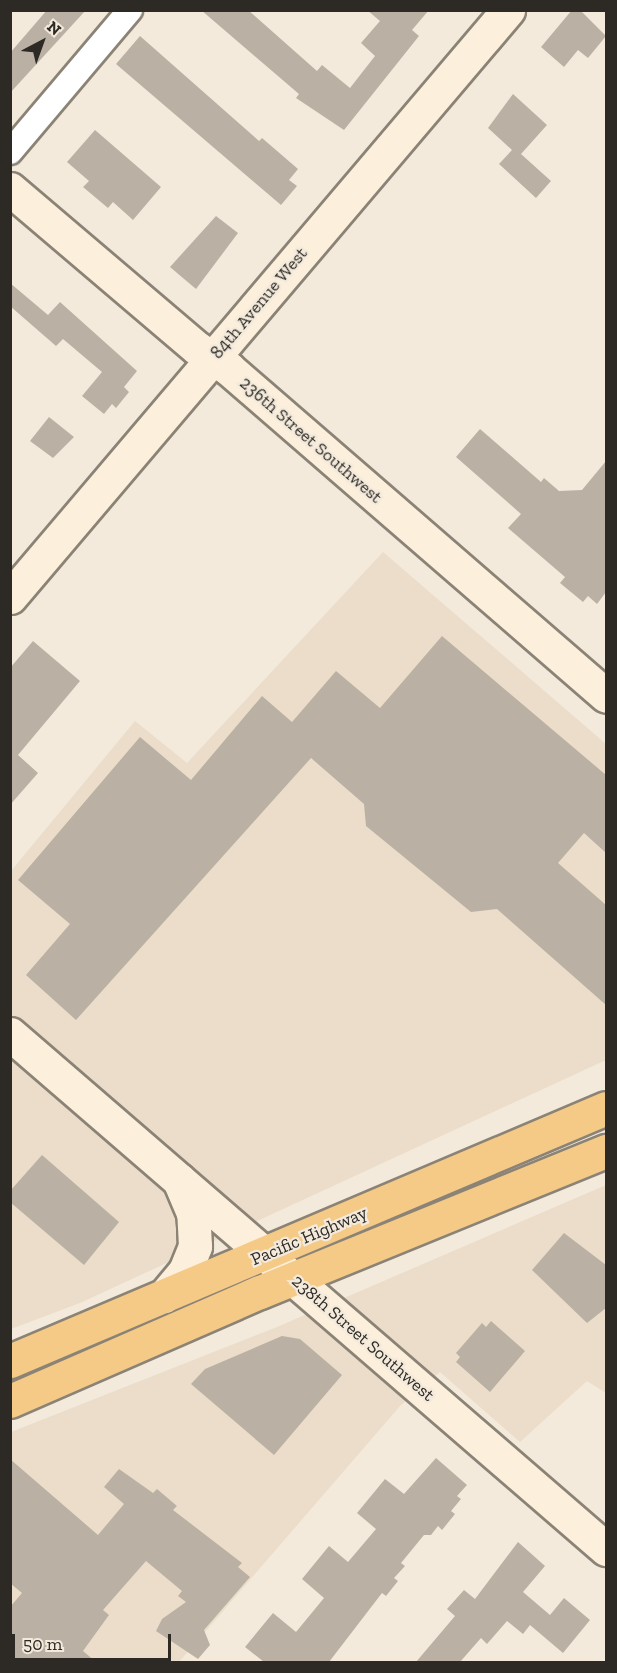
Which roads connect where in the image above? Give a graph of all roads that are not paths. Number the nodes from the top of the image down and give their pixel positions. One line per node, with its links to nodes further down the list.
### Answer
1 (130, 10): 3 (street)
2 (508, 10): 5 (street, 84th Avenue West)
3 (10, 152)
4 (10, 189): 5 (street, 236th Street Southwest)
5 (212, 358): 6 (street, 84th Avenue West); 7 (street, 236th Street Southwest)
6 (10, 597)
7 (606, 696)
8 (10, 1034): 11 (street, 238th Street Southwest)
9 (606, 1108): 12 (highway, Pacific Highway)
10 (606, 1151): 13 (highway, Pacific Highway)
11 (178, 1179): 12 (street, 238th Street Southwest); 14 (street)
12 (266, 1253): 13 (street, 238th Street Southwest); 14 (highway, Pacific Highway)
13 (295, 1278): 16 (highway, Pacific Highway); 17 (street, 238th Street Southwest)
14 (164, 1296): 15 (highway, Pacific Highway)
15 (10, 1361)
16 (10, 1401)
17 (606, 1549)

